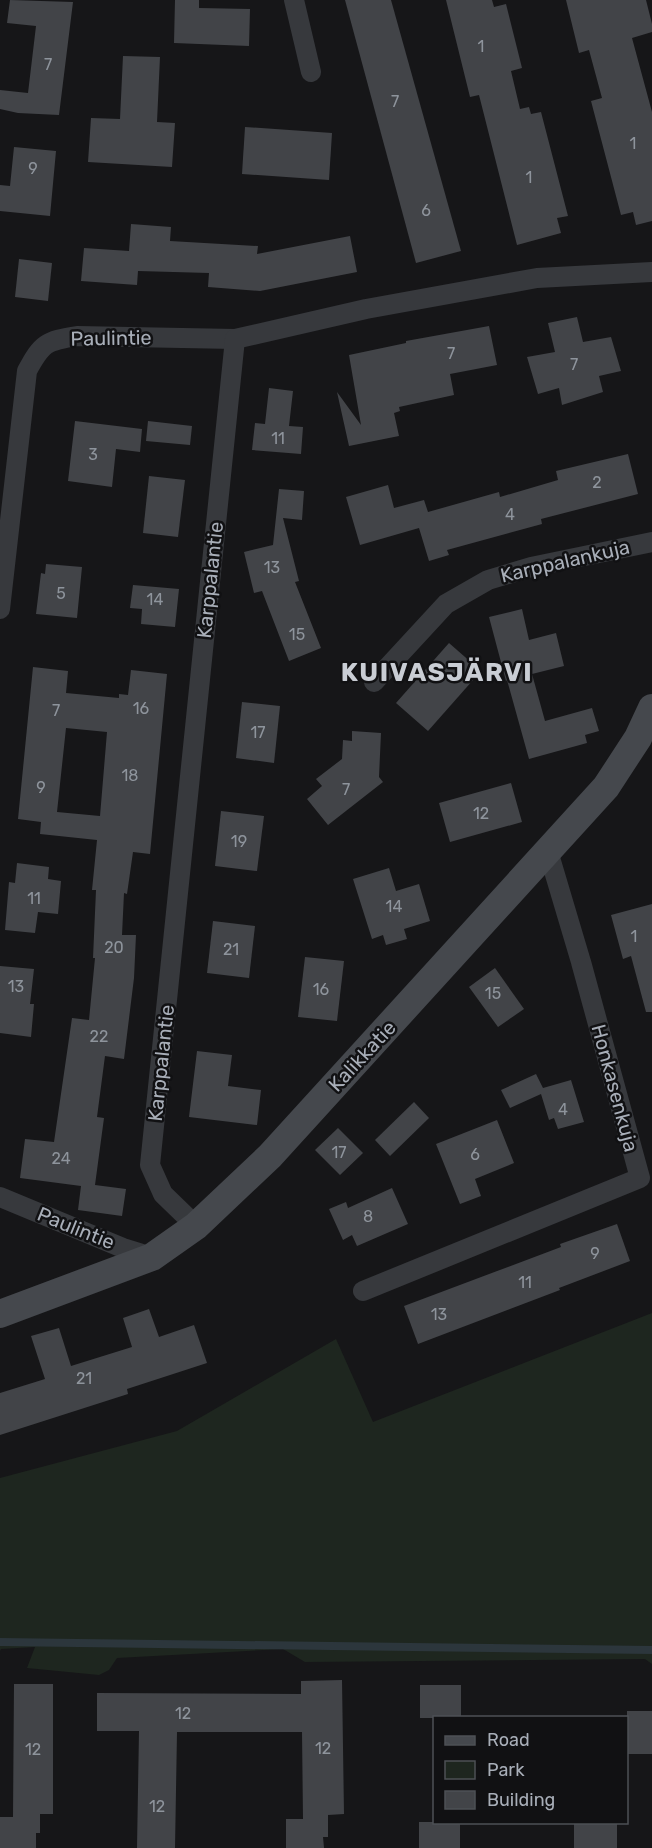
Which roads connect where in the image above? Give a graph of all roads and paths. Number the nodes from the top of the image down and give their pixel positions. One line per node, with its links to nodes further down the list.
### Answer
1 (294, 0): 2 (street)
2 (311, 72)
3 (652, 272): 4 (street)
4 (235, 339): 6 (street, Paulintie); 11 (street, Karppalantie)
5 (652, 542): 7 (street, Karppalankuja)
6 (0, 609)
7 (374, 682)
8 (652, 708): 9 (street, Kalikkatie)
9 (548, 850): 11 (street, Kalikkatie); 13 (street, Honkasenkuja)
10 (0, 1197): 12 (street, Paulintie)
11 (196, 1226): 12 (street, Kalikkatie)
12 (152, 1257): 14 (street, Kalikkatie)
13 (363, 1291)
14 (0, 1314)

